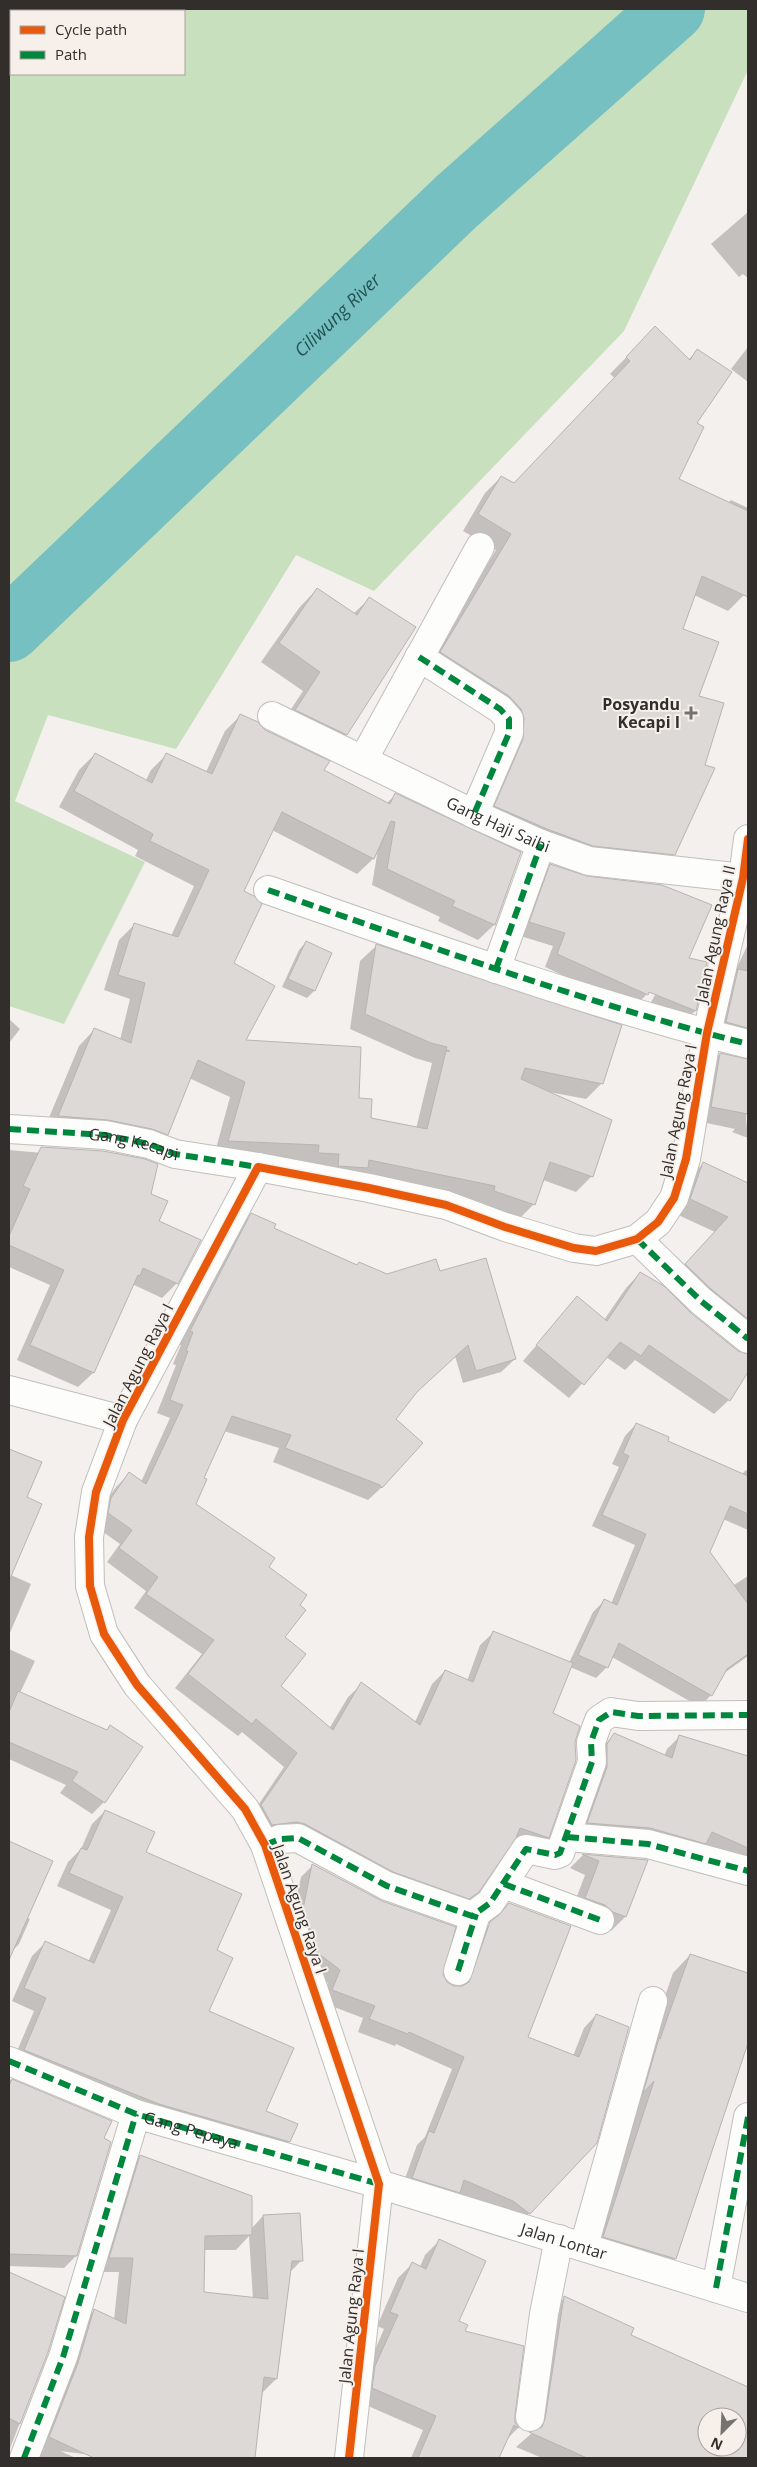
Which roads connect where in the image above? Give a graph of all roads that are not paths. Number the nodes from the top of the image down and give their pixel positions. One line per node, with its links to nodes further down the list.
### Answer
1 (480, 547): 2 (street)
2 (419, 657): 4 (street); 5 (street)
3 (272, 716): 4 (street, Gang Haji Saibi)
4 (363, 760): 5 (street, Gang Haji Saibi)
5 (474, 814): 7 (street, Gang Haji Saibi)
6 (748, 840): 8 (street, Jalan Agung Raya II)
7 (540, 844): 8 (street, Gang Haji Saibi); 10 (street)
8 (742, 878): 11 (street, Jalan Agung Raya II)
9 (268, 890): 10 (street)
10 (496, 969): 11 (street)
11 (707, 1033): 12 (street); 15 (street, Jalan Agung Raya I)
12 (748, 1044)
13 (9, 1129): 14 (street, Gang Kecapi)
14 (258, 1168): 15 (street, Jalan Agung Raya I); 18 (street, Jalan Agung Raya I)
15 (637, 1239): 16 (street)
16 (748, 1339)
17 (9, 1390): 18 (street)
18 (123, 1420): 21 (street, Jalan Agung Raya I)
19 (748, 1715): 20 (street)
20 (566, 1837): 22 (street); 23 (street)
21 (265, 1845): 24 (street); 31 (street, Jalan Agung Raya I)
22 (748, 1871)
23 (504, 1884): 24 (street); 25 (street)
24 (476, 1914): 26 (street)
25 (600, 1920)
26 (458, 1971)
27 (653, 2001): 32 (street)
28 (9, 2061): 29 (street, Gang Pepaya)
29 (136, 2114): 31 (street, Gang Pepaya); 36 (street)
30 (748, 2117): 33 (street)
31 (379, 2184): 32 (street, Jalan Lontar); 37 (street, Jalan Agung Raya I)
32 (572, 2243): 33 (street, Jalan Lontar); 35 (street)
33 (716, 2288): 34 (street, Jalan Lontar)
34 (748, 2298)
35 (530, 2416)
36 (24, 2458)
37 (349, 2458)

